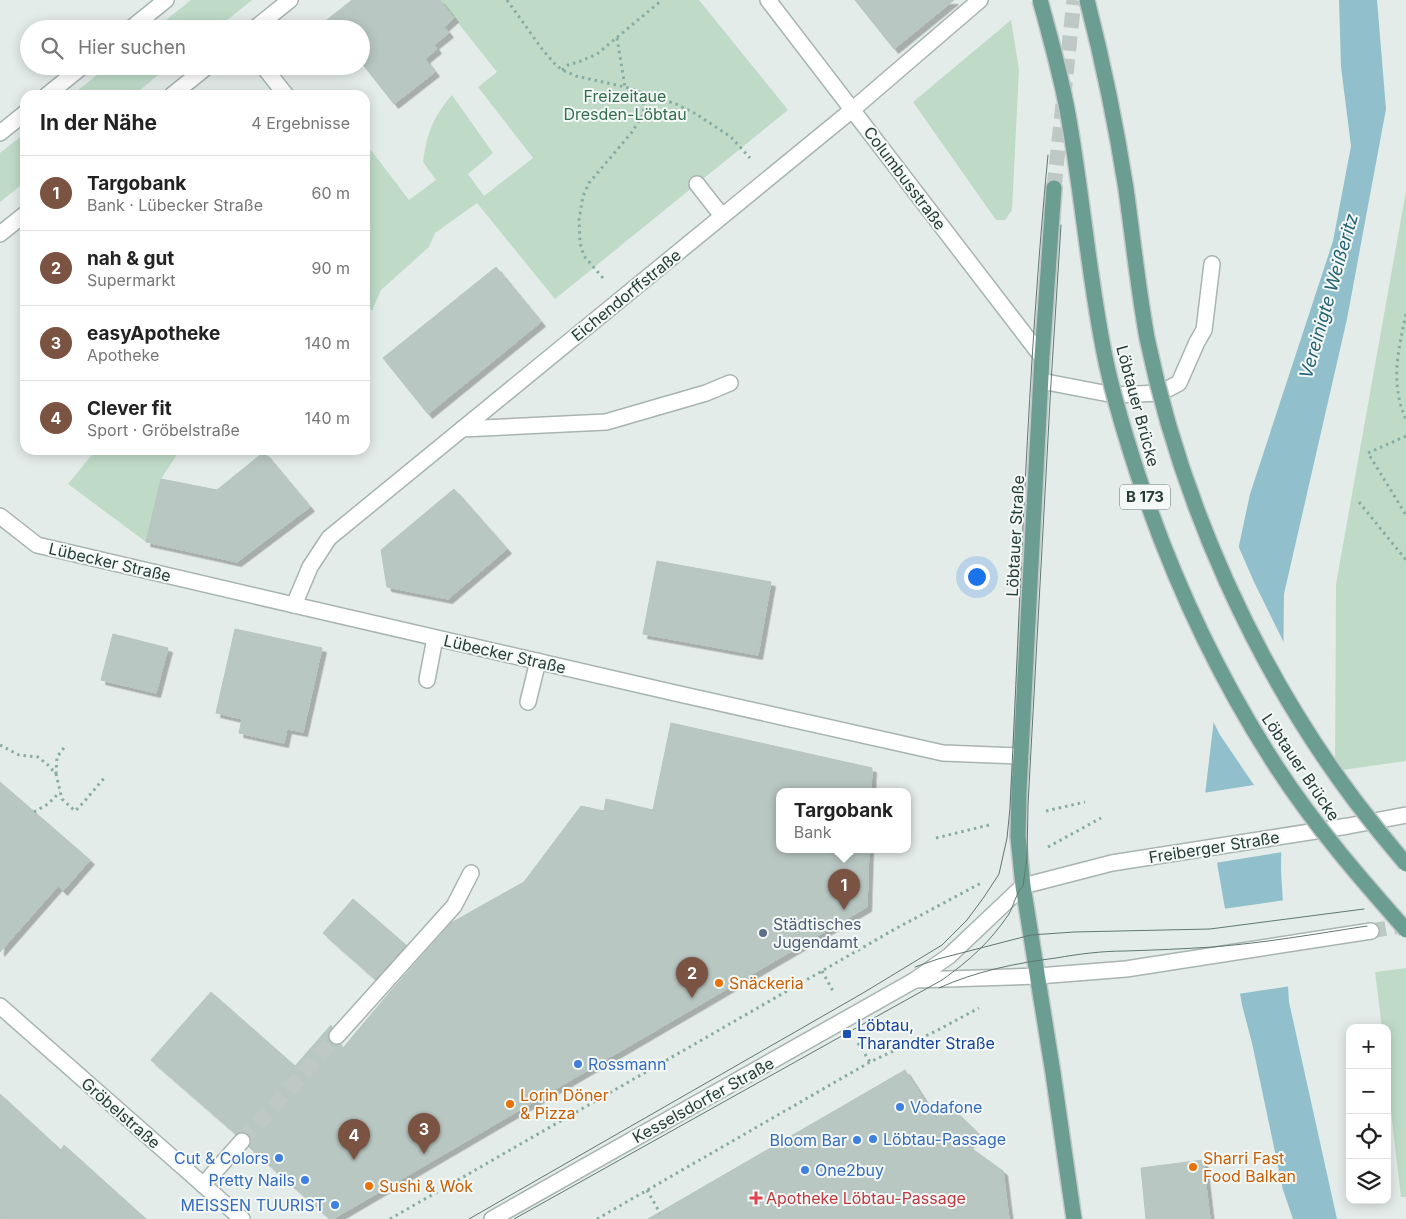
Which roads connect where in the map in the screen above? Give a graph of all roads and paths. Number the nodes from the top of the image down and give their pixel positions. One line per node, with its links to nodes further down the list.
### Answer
1 (166, 0): 9 (street)
2 (290, 0): 10 (street)
3 (507, 0): 12 (path)
4 (662, 0): 11 (path)
5 (768, 0): 21 (street, Columbusstraße)
6 (980, 0): 21 (street, Eichendorffstraße)
7 (1040, 0): 63 (main road, Löbtauer Brücke / B 173, bridge)
8 (1086, 0): 59 (main road, Löbtauer Brücke / B 173, bridge)
9 (141, 20)
10 (265, 20)
11 (617, 38): 12 (path); 16 (path)
12 (562, 70): 16 (path)
13 (72, 75): 17 (street)
14 (197, 75): 18 (street)
15 (270, 75): 19 (street)
16 (625, 87): 20 (path)
17 (53, 90)
18 (178, 90)
19 (282, 90)
20 (642, 94): 24 (path); 31 (path)
21 (852, 110): 24 (street, Eichendorffstraße); 33 (street, Columbusstraße)
22 (20, 117): 23 (street)
23 (0, 133)
24 (768, 180): 27 (street, Eichendorffstraße)
25 (697, 184): 27 (street)
26 (1054, 188): 33 (main road, Löbtauer Straße)
27 (722, 216): 31 (street, Eichendorffstraße)
28 (20, 218): 29 (street)
29 (0, 234)
30 (1212, 264): 34 (street)
31 (621, 299): 37 (street, Eichendorffstraße)
32 (1406, 314): 36 (path)
33 (1042, 356): 34 (main road, Löbtauer Straße)
34 (1041, 381): 50 (main road, Löbtauer Straße)
35 (730, 382): 37 (street)
36 (1406, 420)
37 (462, 430): 43 (street, Eichendorffstraße)
38 (1406, 436): 40 (path)
39 (1359, 502): 42 (path)
40 (1406, 515)
41 (0, 516): 43 (street, Lübecker Straße)
42 (1406, 560)
43 (294, 606): 44 (street, Lübecker Straße)
44 (436, 638): 45 (street, Lübecker Straße); 46 (street)
45 (538, 661): 47 (street); 50 (street, Lübecker Straße)
46 (427, 680)
47 (528, 702)
48 (0, 745): 51 (path)
49 (66, 745): 51 (path)
50 (1021, 756): 57 (main road, Löbtauer Straße)
51 (56, 774): 53 (path)
52 (105, 777): 53 (path)
53 (60, 792): 55 (path)
54 (1085, 802): 57 (path)
55 (34, 812)
56 (1406, 815): 61 (street, Freiberger Straße)
57 (1018, 818): 58 (path); 61 (main road, Löbtauer Straße)
58 (936, 838)
59 (1406, 864)
60 (471, 872): 71 (street)
61 (1023, 886): 66 (main road, Löbtauer Straße); 67 (street, Kesselsdorfer Straße)
62 (928, 912): 65 (path)
63 (1406, 930)
64 (1369, 931): 66 (street)
65 (822, 971): 68 (path); 79 (path)
66 (1038, 976): 67 (street, Kesselsdorfer Straße); 82 (main road, Löbtauer Straße)
67 (915, 980): 80 (street, Kesselsdorfer Straße)
68 (834, 992)
69 (987, 1003): 73 (path)
70 (0, 1006): 75 (street, Gröbelstraße)
71 (337, 1036)
72 (855, 1038): 73 (path)
73 (870, 1062): 76 (path)
74 (242, 1141): 75 (street)
75 (203, 1185): 78 (street, Gröbelstraße)
76 (647, 1190): 77 (path); 81 (path)
77 (660, 1213)
78 (242, 1219)
79 (390, 1219)
80 (492, 1219)
81 (596, 1219)
82 (1074, 1219)

